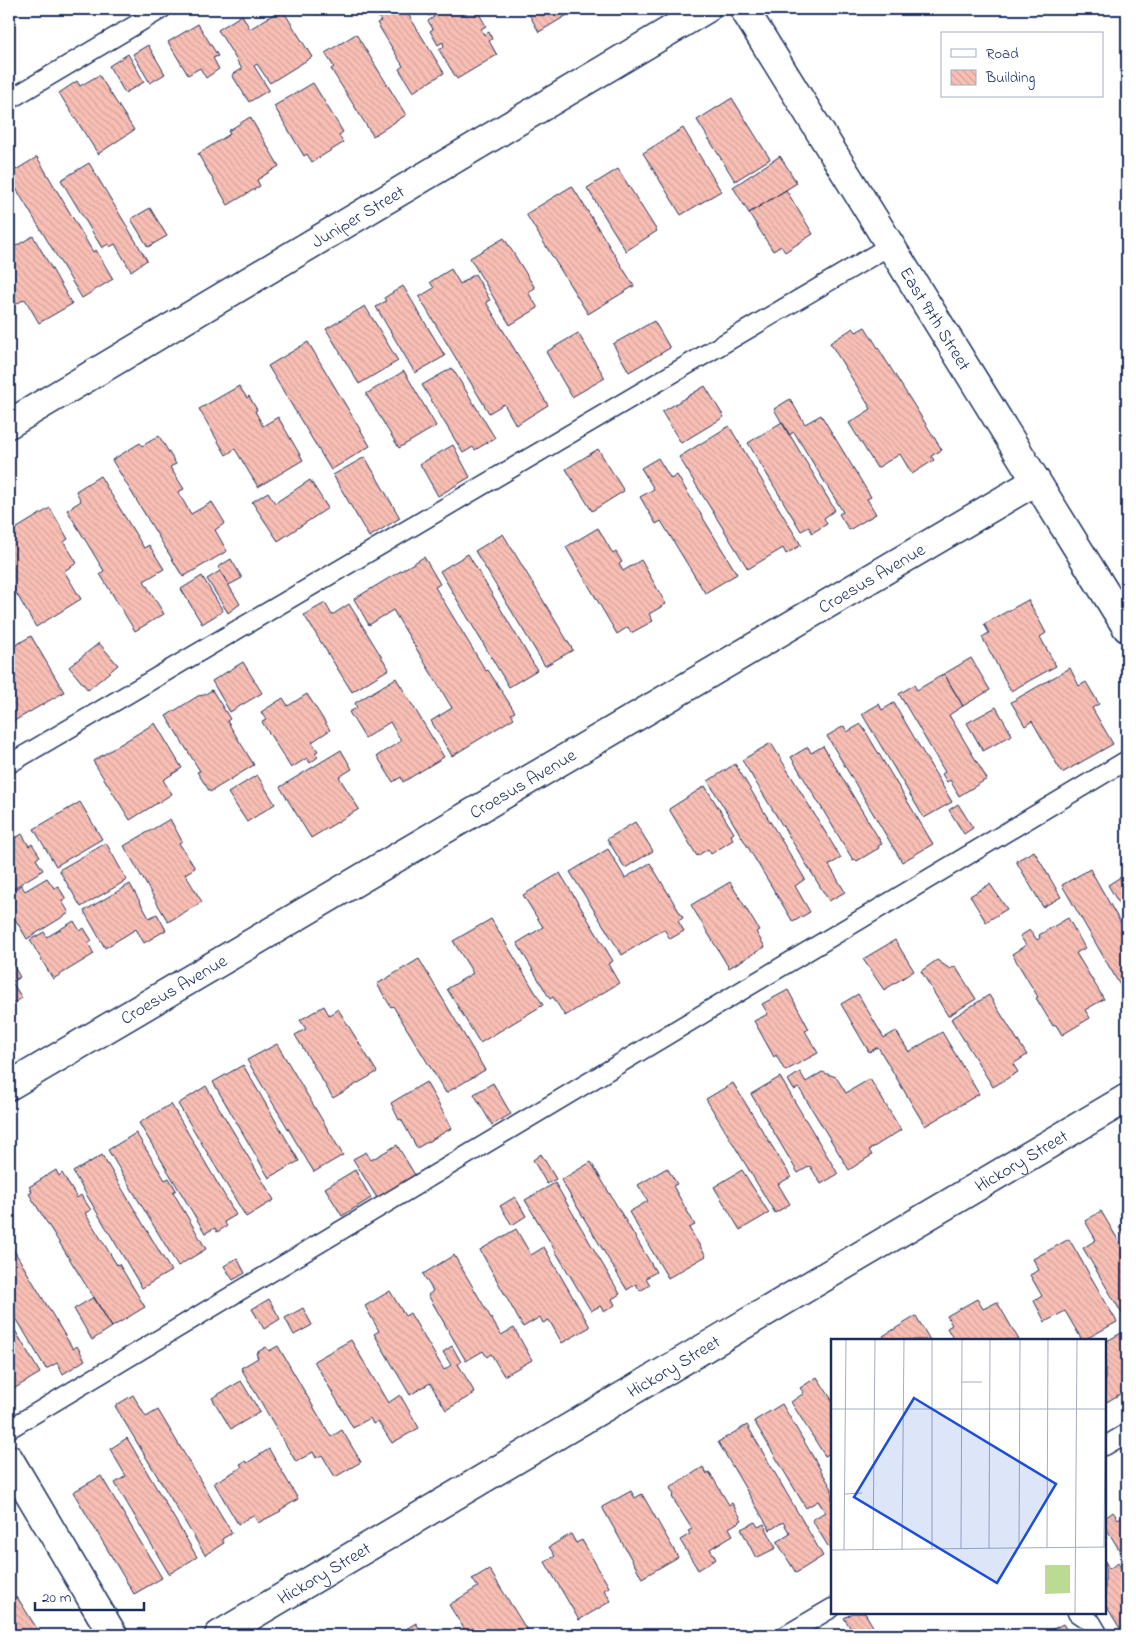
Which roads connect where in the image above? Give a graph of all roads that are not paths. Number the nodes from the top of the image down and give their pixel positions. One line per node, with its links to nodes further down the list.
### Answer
1 (162, 9): 4 (lane)
2 (706, 9): 6 (street, Juniper Street)
3 (744, 9): 5 (street, East 97th Street)
4 (9, 100)
5 (890, 245): 7 (street, East 97th Street); 10 (lane)
6 (9, 424)
7 (1036, 481): 8 (street, East 97th Street); 11 (street, Croesus Avenue)
8 (1127, 628)
9 (1127, 760): 13 (lane)
10 (9, 764)
11 (9, 1086)
12 (1127, 1098): 20 (street, Hickory Street)
13 (9, 1429)
14 (1127, 1433): 15 (lane)
15 (1106, 1445)
16 (9, 1459): 19 (street)
17 (831, 1609): 21 (lane)
18 (1078, 1614): 22 (lane)
19 (113, 1635)
20 (219, 1635)
21 (786, 1635)
22 (1099, 1635)

